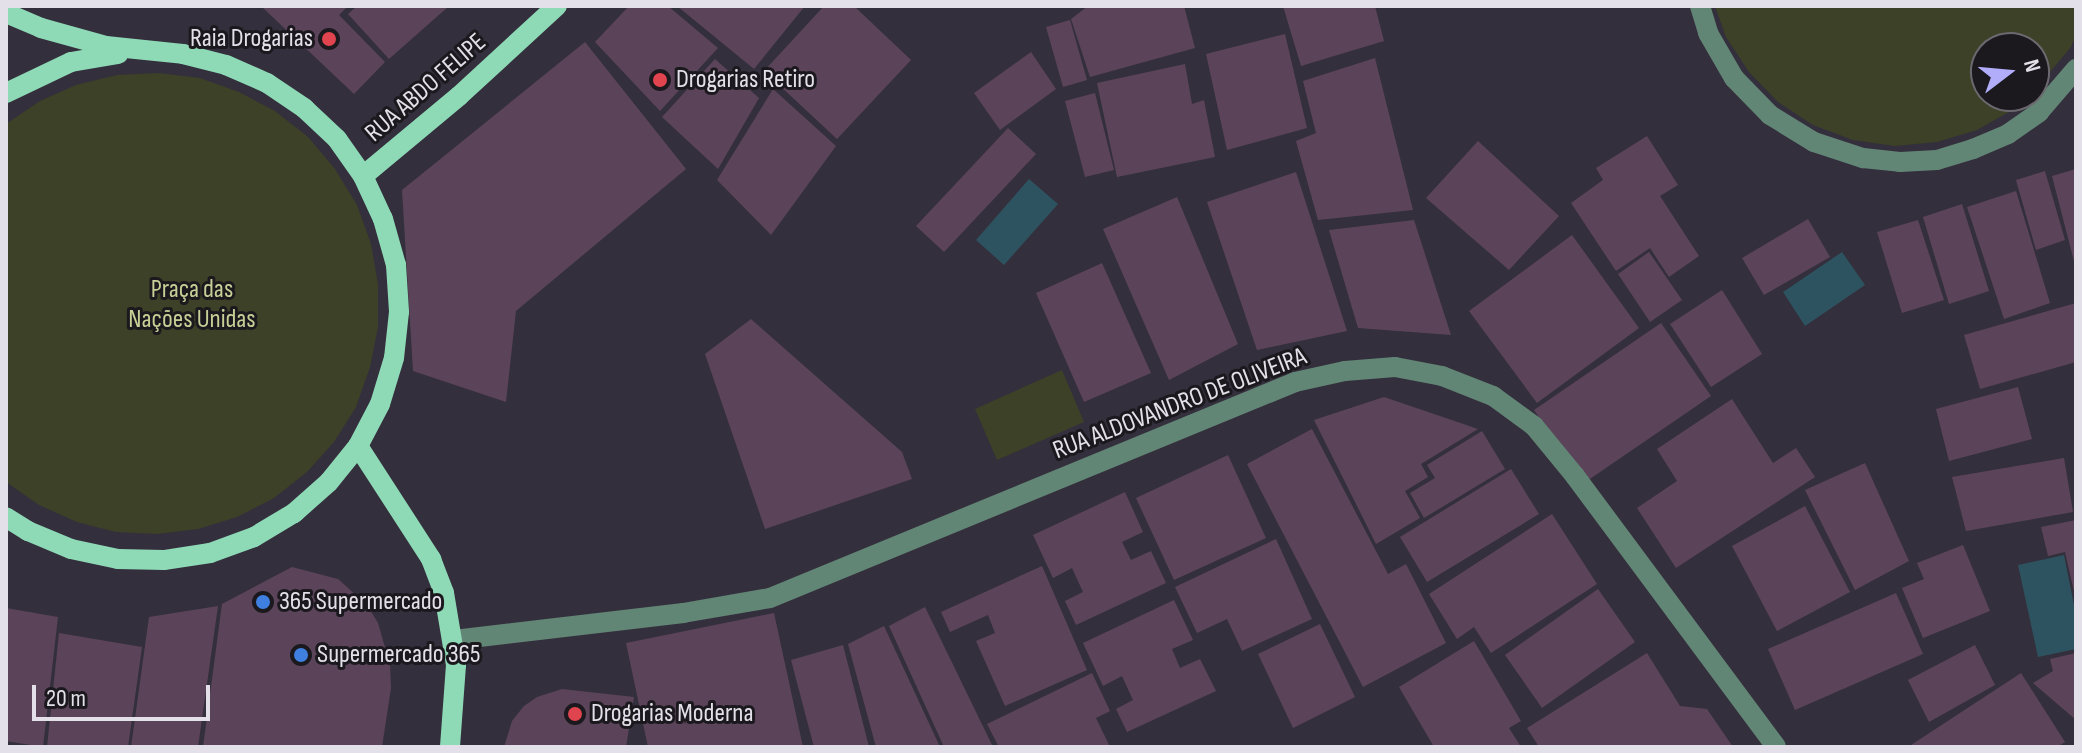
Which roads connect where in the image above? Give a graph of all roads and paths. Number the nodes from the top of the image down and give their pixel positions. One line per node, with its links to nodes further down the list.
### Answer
1 (557, 6): 7 (main road, RUA ABDO FELIPE)
2 (1700, 6): 5 (street)
3 (6, 13): 4 (main road)
4 (138, 51): 6 (main road); 7 (main road)
5 (2076, 69)
6 (6, 93)
7 (363, 176): 8 (main road)
8 (358, 446): 9 (main road); 10 (main road)
9 (6, 517)
10 (454, 640): 11 (main road); 12 (street, RUA ALDOVANDRO DE OLIVEIRA)
11 (450, 747)
12 (1776, 747)

